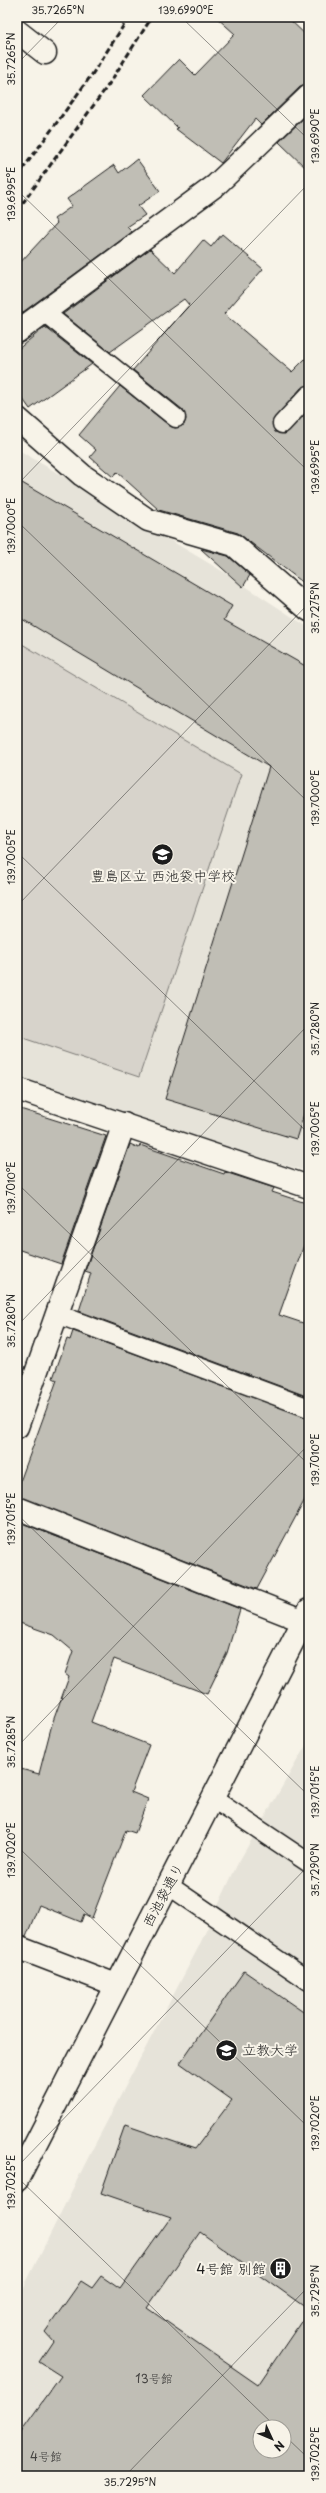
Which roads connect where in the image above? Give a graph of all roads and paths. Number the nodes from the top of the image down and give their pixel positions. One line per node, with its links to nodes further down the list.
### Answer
1 (17, 31): 2 (street)
2 (45, 53)
3 (309, 96): 4 (street)
4 (44, 312): 5 (street); 8 (lane)
5 (17, 332)
6 (309, 395): 9 (lane)
7 (17, 418): 10 (street)
8 (176, 418)
9 (282, 424)
10 (309, 610)
11 (17, 1089): 12 (street)
12 (124, 1124): 13 (street); 14 (street)
13 (309, 1187)
14 (57, 1314): 15 (lane); 16 (street)
15 (309, 1408)
16 (17, 1427)
17 (17, 1508): 18 (street)
18 (307, 1618): 19 (street, 西池袋通り)
19 (212, 1798): 20 (lane); 21 (street, 西池袋通り)
20 (309, 1863)
21 (168, 1885): 23 (lane); 24 (street, 西池袋通り)
22 (17, 1947): 24 (street)
23 (309, 1982)
24 (116, 1984): 25 (street, 西池袋通り)
25 (17, 2180)

